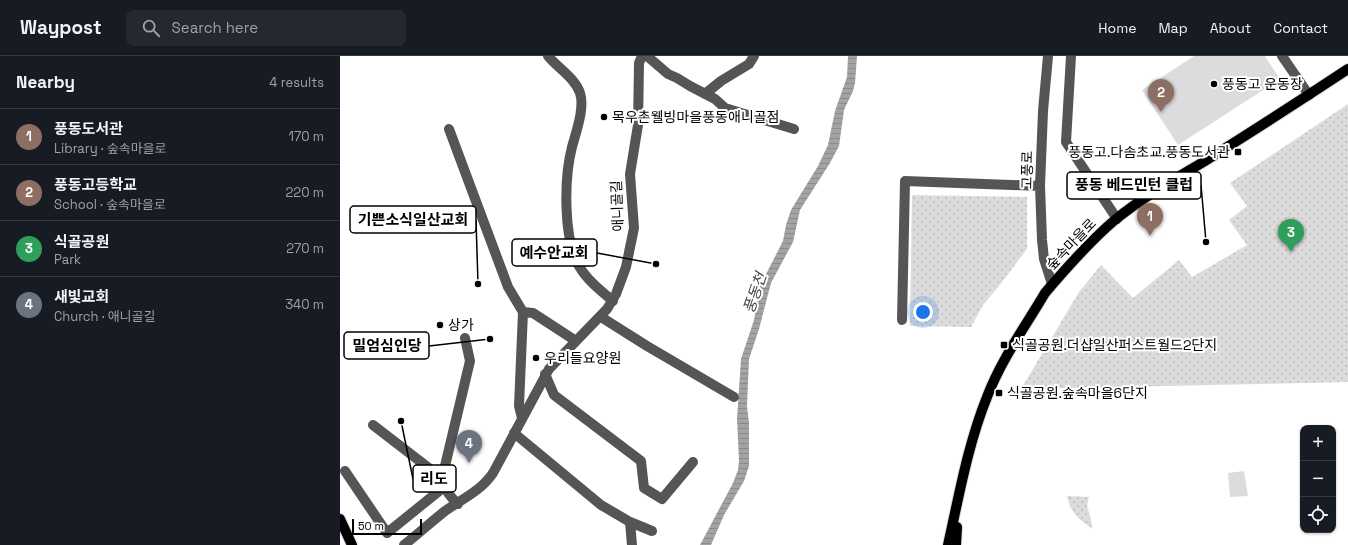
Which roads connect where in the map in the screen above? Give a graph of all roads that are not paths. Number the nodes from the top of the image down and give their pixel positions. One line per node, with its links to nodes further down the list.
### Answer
1 (548, 56): 16 (street)
2 (642, 56): 16 (street, 애니골길)
3 (647, 56): 9 (street)
4 (754, 56): 9 (street)
5 (1048, 56): 13 (street, 고풍로)
6 (1071, 56): 14 (street)
7 (1282, 56): 10 (street)
8 (1348, 69): 10 (main road, 숲속마을로)
9 (705, 94): 11 (street)
10 (1309, 95): 14 (main road, 숲속마을로)
11 (794, 129)
12 (449, 130): 17 (street)
13 (1040, 186): 15 (street, 고풍로); 19 (street)
14 (1117, 218): 15 (main road, 숲속마을로)
15 (1052, 284): 30 (main road, 숲속마을로)
16 (613, 302): 18 (street, 애니골길)
17 (522, 312): 21 (street); 24 (street)
18 (601, 317): 21 (street, 애니골길); 23 (street)
19 (902, 320)
20 (465, 338): 29 (street)
21 (576, 341): 22 (street, 애니골길)
22 (546, 374): 24 (street, 애니골길); 27 (street)
23 (734, 397)
24 (522, 418): 26 (street, 애니골길)
25 (373, 425): 29 (street)
26 (514, 433): 31 (street, 애니골길); 33 (street)
27 (693, 462)
28 (345, 471): 29 (street)
29 (444, 483): 31 (street)
30 (958, 502): 38 (main road, 숲속마을로); 39 (main road)
31 (458, 504): 36 (street, 애니골길)
32 (340, 519): 35 (main road)
33 (630, 522): 34 (street); 37 (street)
34 (652, 531)
35 (352, 545)
36 (404, 545)
37 (632, 545)
38 (948, 545)
39 (956, 545)

